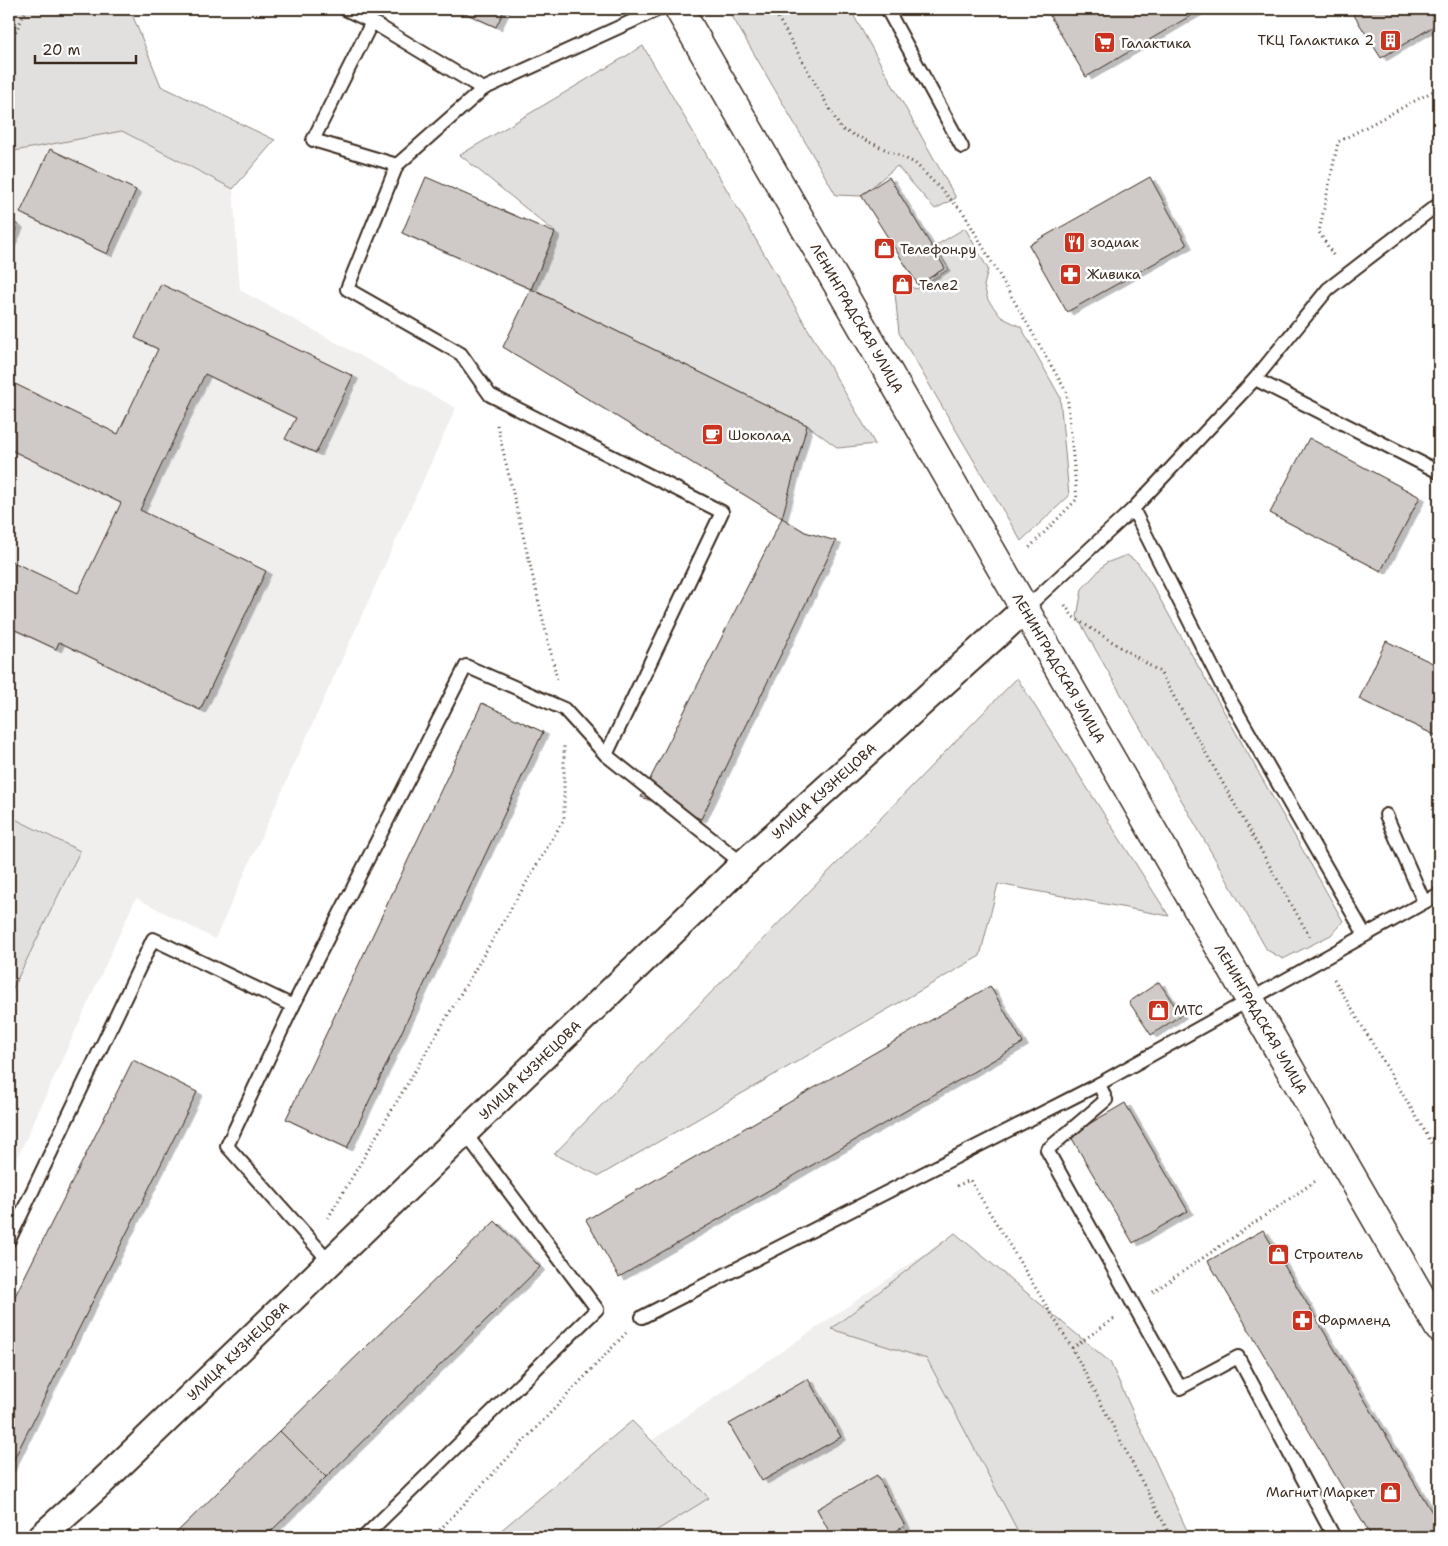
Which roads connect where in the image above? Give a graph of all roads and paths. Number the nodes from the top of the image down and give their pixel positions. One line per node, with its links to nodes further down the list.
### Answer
1 (27, 9): 8 (path)
2 (345, 9): 7 (lane)
3 (659, 9): 10 (lane)
4 (679, 9): 20 (main road, ЛЕНИНГРАДСКАЯ УЛИЦА)
5 (773, 9): 19 (path)
6 (887, 9): 11 (lane)
7 (372, 22): 10 (lane); 12 (lane)
8 (9, 45)
9 (1439, 88): 14 (path)
10 (483, 89): 12 (lane)
11 (962, 147)
12 (396, 166): 16 (lane)
13 (1439, 205): 14 (lane)
14 (1346, 276): 15 (lane)
15 (1255, 380): 17 (lane); 18 (lane)
16 (490, 395): 21 (path); 22 (lane)
17 (1439, 472)
18 (1133, 510): 19 (lane); 27 (lane)
19 (1052, 584): 20 (lane); 28 (path)
20 (1025, 609): 24 (street, УЛИЦА КУЗНЕЦОВА); 29 (main road, ЛЕНИНГРАДСКАЯ УЛИЦА)
21 (564, 709): 22 (lane); 30 (lane); 37 (path)
22 (606, 755): 24 (lane)
23 (1386, 816): 26 (lane)
24 (743, 864): 32 (street, УЛИЦА КУЗНЕЦОВА)
25 (1439, 894): 26 (lane)
26 (1424, 902): 27 (lane)
27 (1365, 935): 28 (lane)
28 (1322, 959): 29 (lane); 33 (path)
29 (1250, 1000): 31 (lane); 34 (main road, ЛЕНИНГРАДСКАЯ УЛИЦА)
30 (293, 1006): 36 (lane); 37 (lane)
31 (1098, 1084): 38 (lane); 39 (lane)
32 (465, 1133): 37 (street, УЛИЦА КУЗНЕЦОВА); 43 (lane)
33 (1439, 1154)
34 (1343, 1162): 38 (path); 40 (main road, ЛЕНИНГРАДСКАЯ УЛИЦА)
35 (952, 1188): 41 (path)
36 (9, 1240)
37 (322, 1253): 42 (street, УЛИЦА КУЗНЕЦОВА)
38 (1134, 1305): 41 (path); 46 (lane)
39 (642, 1317): 44 (path)
40 (1439, 1328)
41 (1072, 1348): 45 (path)
42 (41, 1537)
43 (364, 1537)
44 (433, 1537)
45 (1171, 1537)
46 (1334, 1537)

